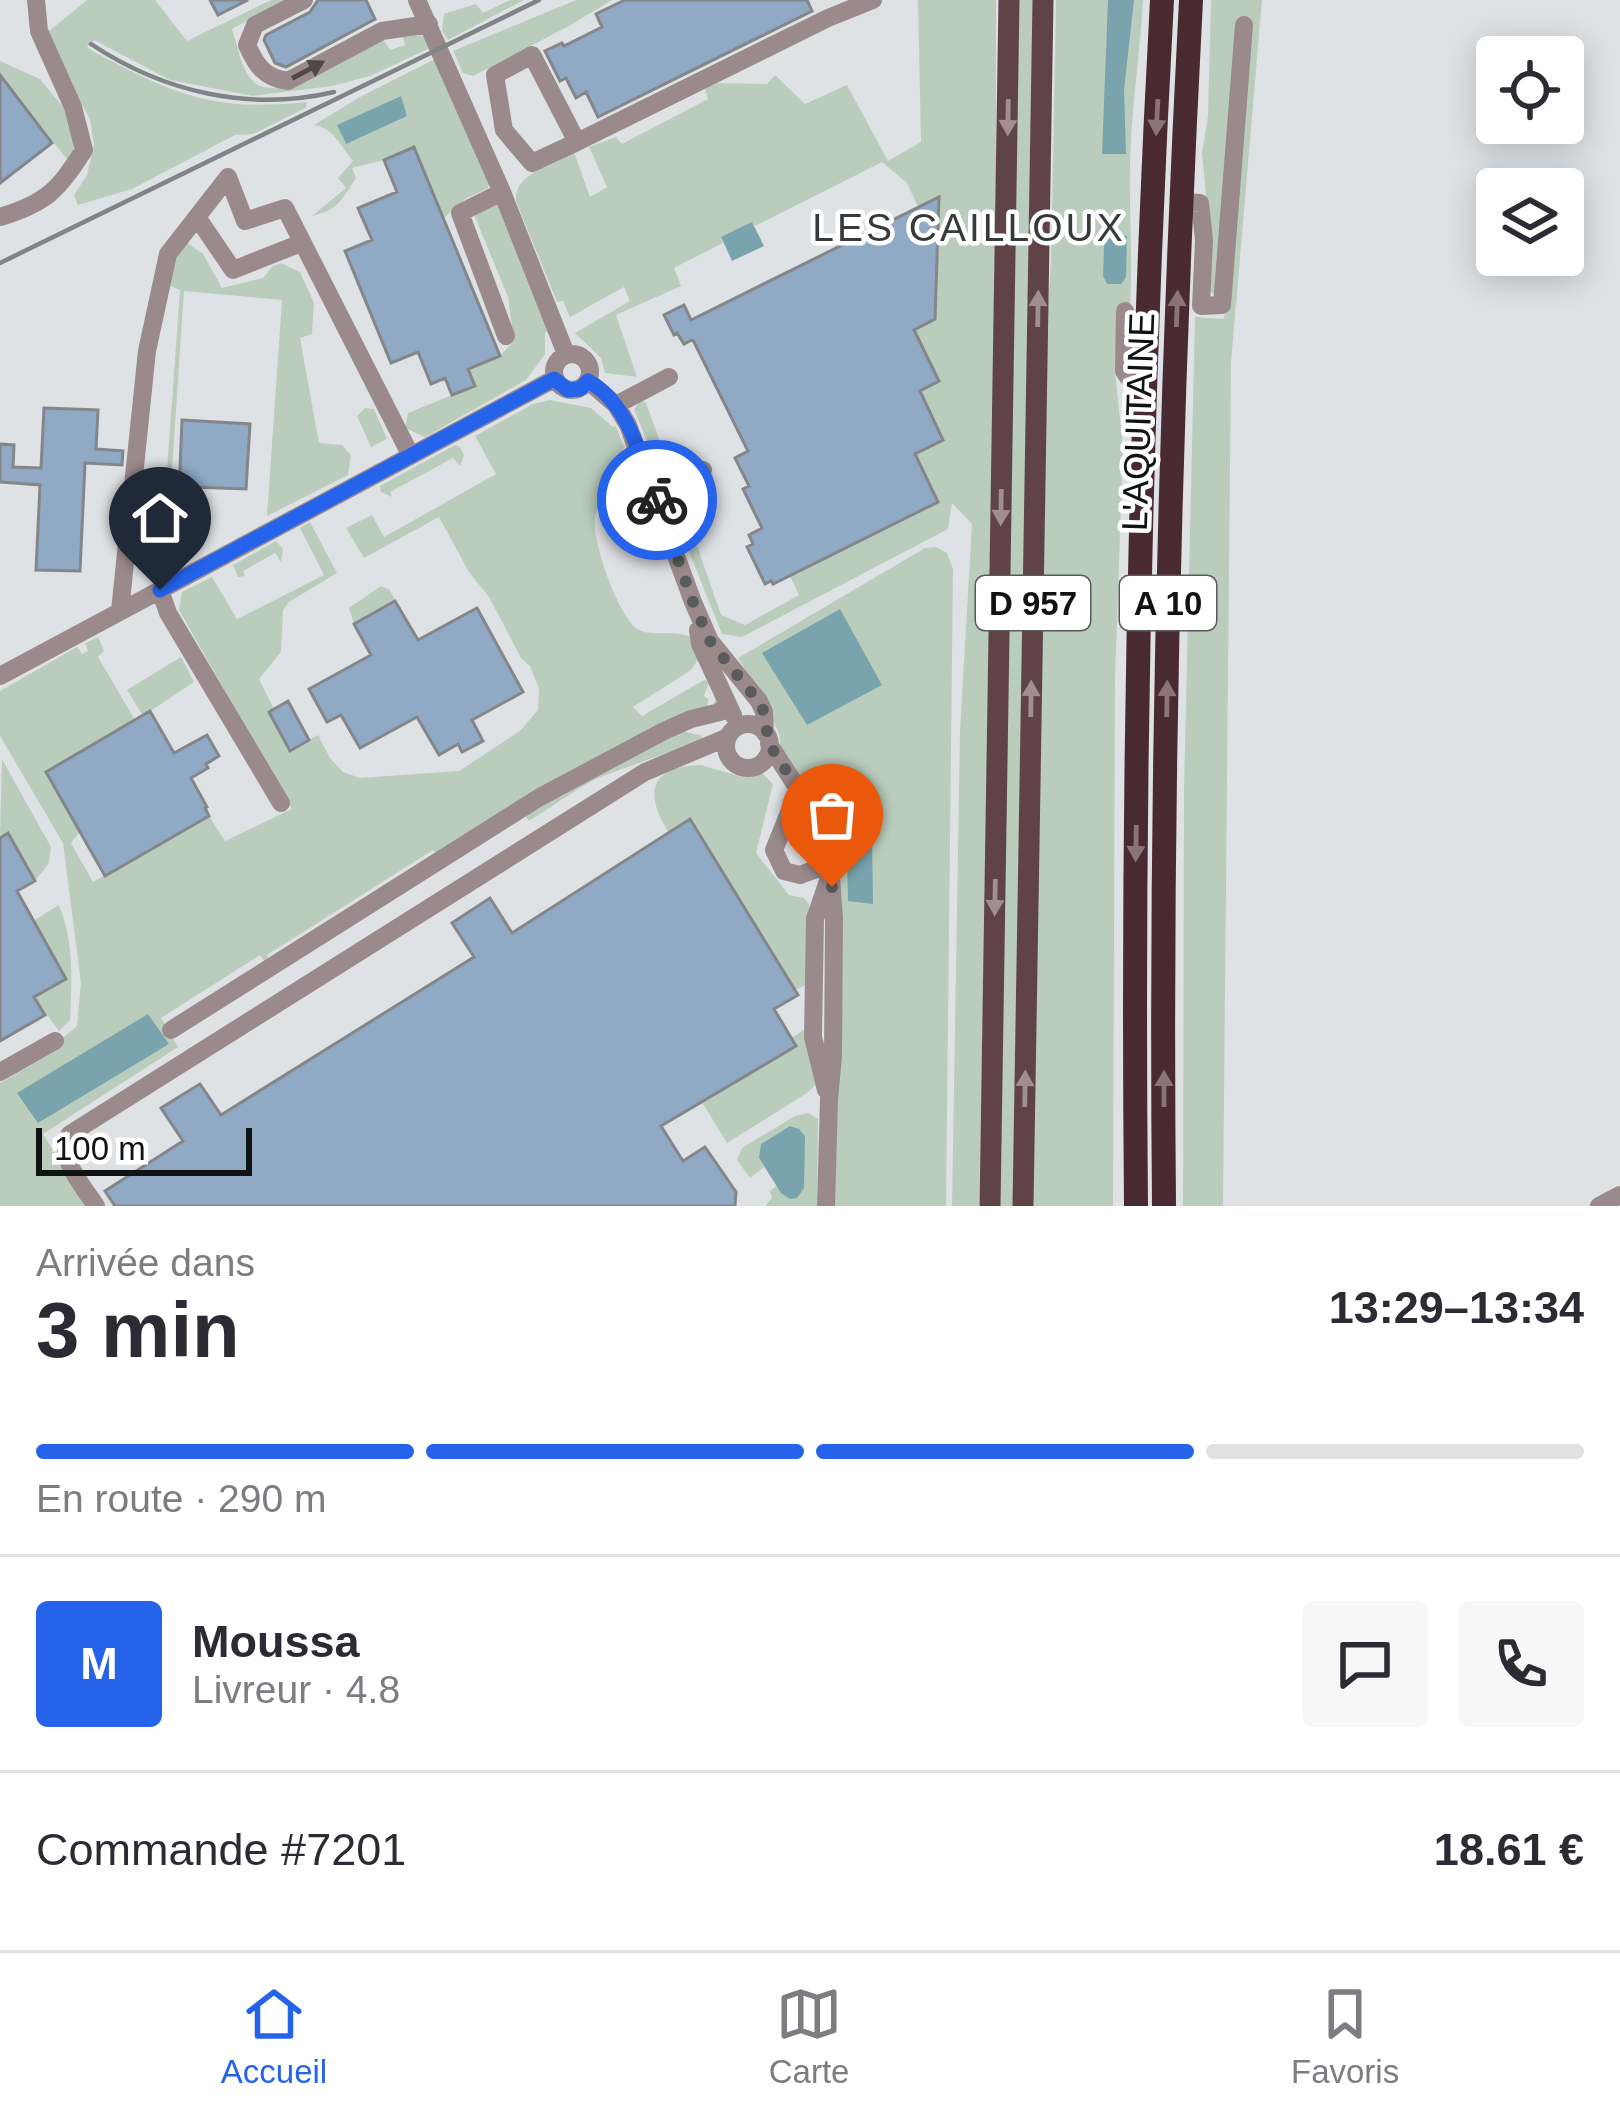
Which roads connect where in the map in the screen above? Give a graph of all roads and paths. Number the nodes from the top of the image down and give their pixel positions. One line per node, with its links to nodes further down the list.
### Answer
1 (36, 0): 16 (street)
2 (304, 0): 8 (street, one-way to 8)
3 (873, 0): 9 (street)
4 (1010, 0): 49 (main road, D 957, one-way to 49)
5 (1043, 0): 50 (main road, D 957, one-way to 5)
6 (1162, 0): 25 (highway, L'AQUITAINE / A 10, one-way to 25)
7 (1191, 0): 15 (highway, L'AQUITAINE / A 10)
8 (426, 8): 12 (street)
9 (829, 9): 13 (street)
10 (1244, 25): 15 (street)
11 (504, 130): 12 (street); 13 (street); 13 (street)
12 (481, 140): 14 (street)
13 (577, 142)
14 (502, 192): 20 (street); 21 (street)
15 (1181, 202): 52 (highway, L'AQUITAINE / A 10, one-way to 15)
16 (0, 217)
17 (196, 218): 18 (street); 18 (street); 32 (street)
18 (301, 243): 27 (street)
19 (1125, 310): 25 (street)
20 (506, 336)
21 (566, 354): 23 (street); 24 (street)
22 (669, 377): 26 (street)
23 (554, 379): 24 (street); 27 (street)
24 (588, 381): 26 (street)
25 (1146, 382): 51 (highway, L'AQUITAINE / A 10, one-way to 51)
26 (616, 405): 29 (street)
27 (410, 454): 30 (street)
28 (703, 470): 29 (street)
29 (653, 490): 31 (street)
30 (160, 590): 32 (street); 41 (street)
31 (693, 602): 34 (street); 36 (street)
32 (120, 611): 33 (street)
33 (0, 676)
34 (727, 704): 35 (street); 36 (street)
35 (664, 731): 36 (street); 43 (street)
36 (750, 733): 37 (street); 38 (street); 39 (street); 40 (street)
37 (689, 755): 39 (street); 47 (street)
38 (761, 763): 39 (street); 40 (street)
39 (734, 764)
40 (798, 791): 42 (street); 42 (street)
41 (280, 803)
42 (830, 864): 48 (street)
43 (171, 1030)
44 (55, 1041): 45 (street)
45 (0, 1072)
46 (1620, 1195): 53 (street)
47 (96, 1206)
48 (826, 1206)
49 (990, 1206)
50 (1023, 1206)
51 (1136, 1206)
52 (1164, 1206)
53 (1599, 1206)

